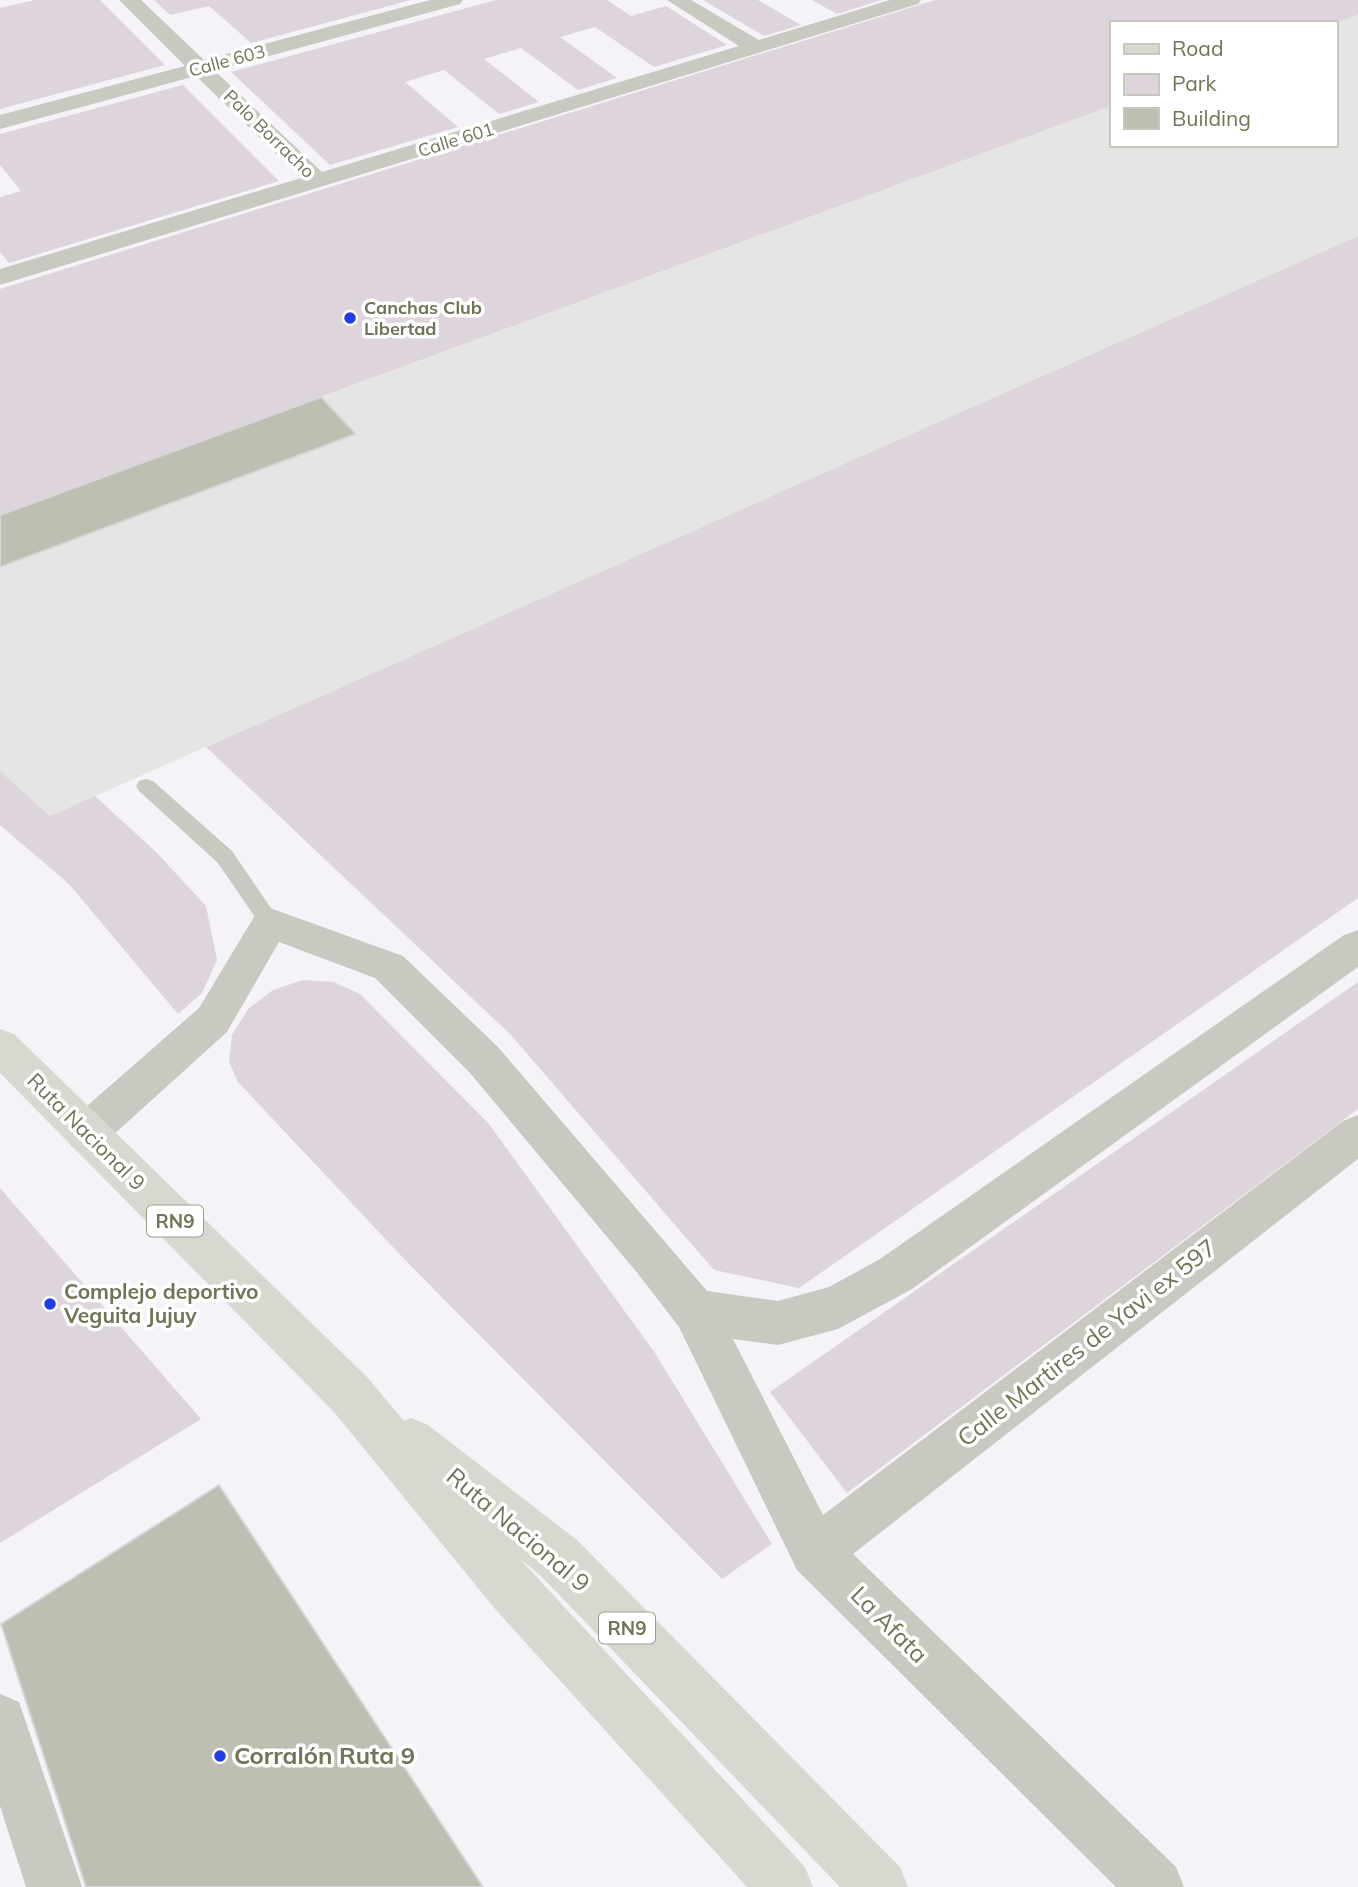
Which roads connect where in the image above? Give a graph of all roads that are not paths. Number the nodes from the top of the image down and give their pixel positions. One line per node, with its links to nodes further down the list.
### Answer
1 (128, 0): 6 (street, Palo Borracho)
2 (453, 0): 6 (street, Calle 603)
3 (677, 0): 5 (street)
4 (911, 0): 5 (street, Calle 601)
5 (758, 48): 8 (street, Calle 601)
6 (200, 68): 7 (street, Calle 603); 8 (street, Palo Borracho)
7 (0, 122)
8 (318, 181): 9 (street, Calle 601)
9 (0, 277)
10 (146, 786): 11 (lane)
11 (270, 923): 14 (street); 16 (street, La Afata)
12 (1358, 946): 16 (street)
13 (0, 1046): 14 (main road, Ruta Nacional 9 / RN9)
14 (86, 1133): 17 (main road, Ruta Nacional 9 / RN9)
15 (1358, 1134): 18 (street, Calle Martires de Yavi ex 597)
16 (695, 1311): 18 (street, La Afata)
17 (351, 1395): 21 (main road, Ruta Nacional 9 / RN9); 22 (main road, Ruta Nacional 9 / RN9)
18 (815, 1552): 23 (street, La Afata)
19 (0, 1721): 20 (street)
20 (54, 1887)
21 (785, 1887)
22 (880, 1887)
23 (1156, 1887)

